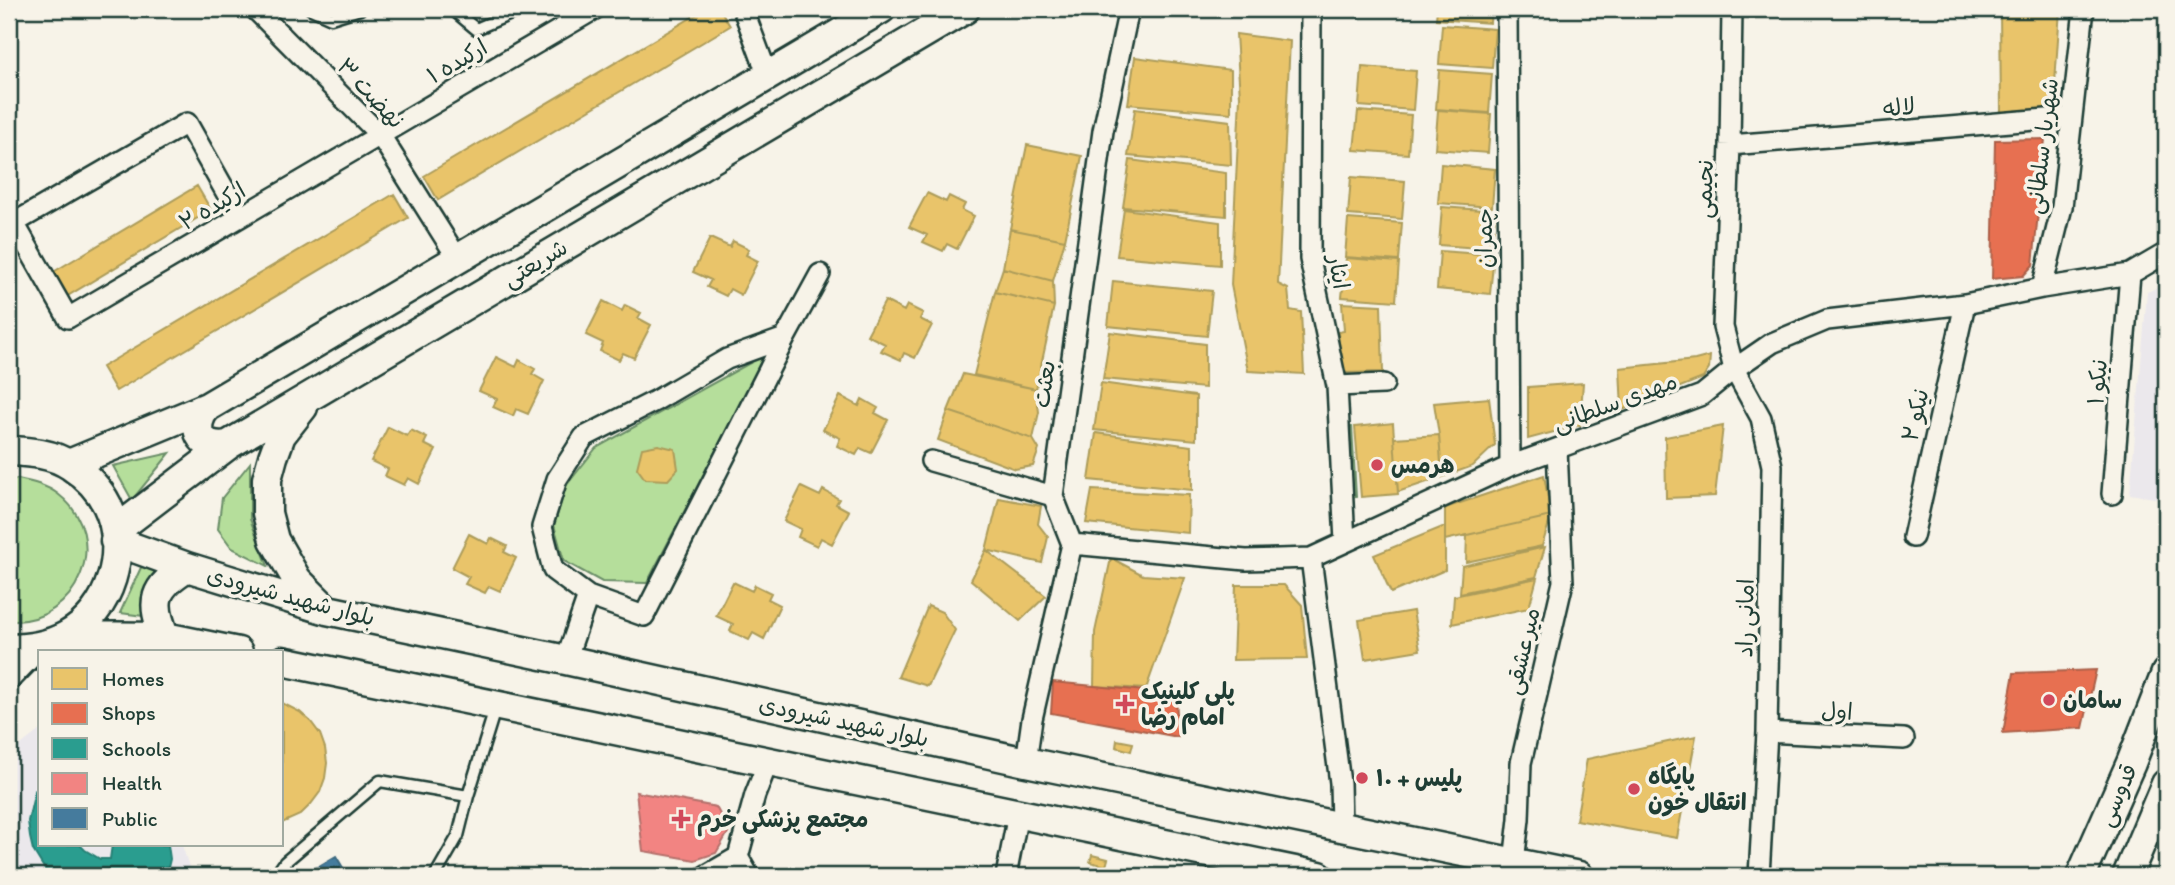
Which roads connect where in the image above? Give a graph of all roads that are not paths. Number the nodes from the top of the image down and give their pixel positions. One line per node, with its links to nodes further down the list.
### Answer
1 (255, 9): 17 (street, نهضت ۳)
2 (311, 9): 3 (lane)
3 (360, 9)
4 (452, 9): 5 (lane)
5 (522, 9)
6 (595, 9): 17 (street, ارکیده ۱)
7 (743, 9): 15 (street)
8 (881, 9): 15 (main road, شریعتی)
9 (965, 9): 30 (main road, شریعتی)
10 (1129, 9): 39 (street, بعثت)
11 (1311, 9): 29 (street, ایثار)
12 (1507, 9): 37 (street, چمران)
13 (1732, 9): 18 (street, نجیمی)
14 (2084, 9): 16 (street, شهریار سلطانی)
15 (768, 76): 21 (main road, شریعتی)
16 (2071, 117): 18 (street, لاله); 24 (street, شهریار سلطانی)
17 (380, 135): 19 (street, ارکیده ۲); 21 (street, نهضت ۳)
18 (1730, 145): 27 (street, نجیمی)
19 (240, 217): 19 (street, ارکیده ۲)
20 (2166, 253): 23 (street, مهدی سلطانی)
21 (458, 259): 31 (main road, شریعتی)
22 (820, 274): 26 (street)
23 (2130, 274): 24 (street, مهدی سلطانی); 38 (street, نیکو ۱)
24 (2042, 288): 25 (street, مهدی سلطانی)
25 (1965, 304): 27 (street, مهدی سلطانی); 41 (street, نیکو ۲)
26 (785, 338): 46 (street); 46 (street)
27 (1734, 369): 33 (street, مهدی سلطانی); 58 (street, امانی راد)
28 (1384, 384): 29 (street)
29 (1336, 386): 42 (street, ایثار)
30 (312, 395): 32 (main road, شریعتی); 47 (main road)
31 (207, 407): 32 (main road); 36 (main road, شریعتی)
32 (228, 445): 40 (main road, شریعتی)
33 (1557, 449): 37 (street, مهدی سلطانی); 67 (street, میرعشقی)
34 (9, 451): 36 (main road)
35 (931, 461): 39 (street)
36 (69, 464): 40 (main road)
37 (1510, 466): 42 (street, مهدی سلطانی)
38 (2112, 494)
39 (1053, 496): 43 (street, بعثت)
40 (115, 536): 45 (main road, بلوار شهید شیرودی); 48 (main road)
41 (1913, 537)
42 (1345, 542): 44 (street, مهدی سلطانی)
43 (1072, 544): 44 (street, مهدی سلطانی); 61 (street)
44 (1311, 558): 65 (street)
45 (187, 567): 47 (main road, بلوار شهید شیرودی); 49 (main road)
46 (588, 596): 53 (street)
47 (327, 610): 53 (main road, بلوار شهید شیرودی)
48 (67, 636): 49 (main road); 50 (main road)
49 (165, 637): 52 (main road)
50 (38, 647): 51 (main road); 56 (street)
51 (9, 649)
52 (228, 650)
53 (566, 660): 61 (main road, بلوار شهید شیرودی)
54 (284, 661): 57 (main road)
55 (2166, 673): 76 (main road, قدوسی)
56 (9, 677)
57 (496, 706): 60 (main road); 63 (lane)
58 (1767, 732): 59 (street, اول); 75 (street, امانی راد)
59 (1904, 738)
60 (768, 762): 64 (main road); 66 (street)
61 (1026, 762): 65 (main road, بلوار شهید شیرودی)
62 (2166, 784): 77 (main road, قدوسی)
63 (468, 796): 68 (lane); 69 (lane)
64 (1018, 814): 72 (street); 73 (main road)
65 (1341, 826): 67 (main road, بلوار شهید شیرودی)
66 (738, 857): 70 (street); 71 (street)
67 (1514, 862): 74 (main road, بلوار شهید شیرودی)
68 (275, 876)
69 (435, 876)
70 (705, 876)
71 (749, 876)
72 (1006, 876)
73 (1319, 876)
74 (1579, 876)
75 (1759, 876)
76 (2081, 876)
77 (2127, 876)

